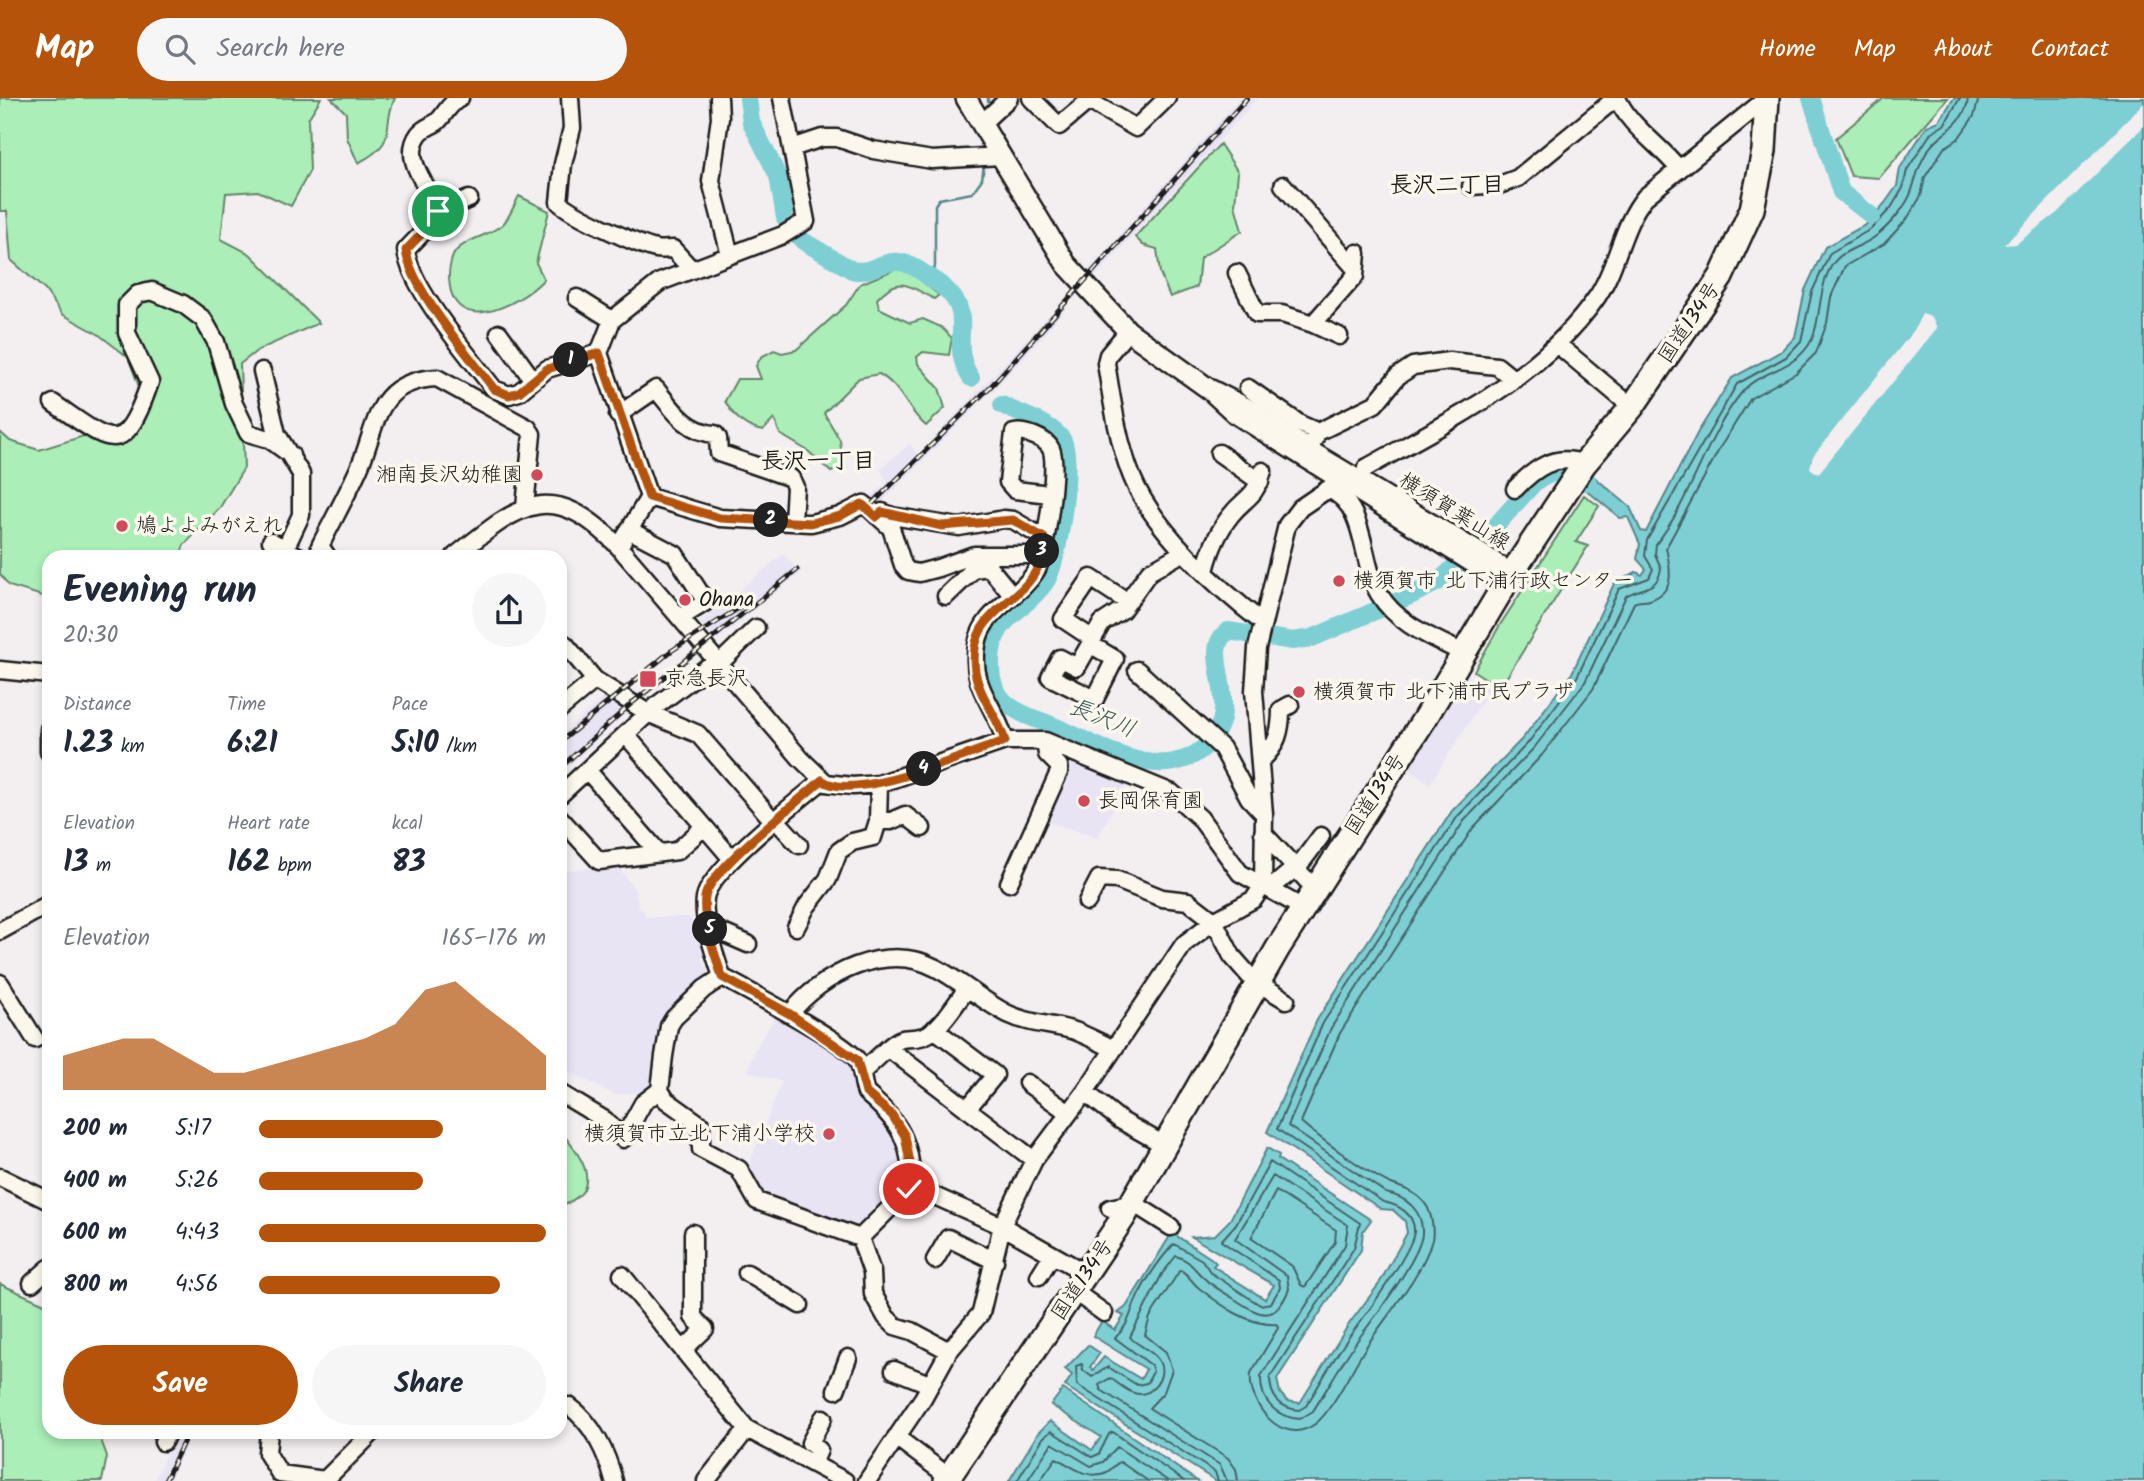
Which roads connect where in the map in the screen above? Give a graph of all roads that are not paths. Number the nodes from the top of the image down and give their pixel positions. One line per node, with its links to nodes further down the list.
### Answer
1 (460, 98): 19 (street)
2 (719, 98): 20 (street)
3 (782, 98): 13 (street)
4 (965, 98): 12 (main road, 横須賀葉山線)
5 (1031, 98): 9 (street)
6 (1167, 98): 9 (street)
7 (1617, 98): 15 (street); 17 (street)
8 (566, 99): 21 (street)
9 (1091, 100)
10 (1767, 100): 15 (street); 36 (highway, 国道134号)
11 (1002, 101): 12 (street)
12 (981, 124): 14 (main road, 横須賀葉山線)
13 (792, 148): 14 (street); 20 (street)
14 (1001, 156): 26 (main road, 横須賀葉山線)
15 (1679, 169): 29 (street)
16 (1283, 185): 25 (street)
17 (1471, 186)
18 (469, 199): 19 (street)
19 (438, 211): 33 (street)
20 (730, 255): 21 (street)
21 (692, 270): 24 (street)
22 (1237, 273): 25 (street)
23 (577, 298): 24 (street)
24 (611, 320): 30 (street)
25 (1313, 324): 28 (street)
26 (1128, 331): 40 (main road, 横須賀葉山線); 56 (street)
27 (499, 333): 33 (street)
28 (1339, 337)
29 (1557, 344): 32 (street); 36 (street)
30 (599, 353): 33 (street); 37 (street)
31 (262, 371): 41 (street)
32 (1513, 379): 38 (street); 43 (street)
33 (533, 380)
34 (1248, 388): 38 (street)
35 (52, 402): 41 (street)
36 (1632, 407): 42 (highway, 国道134号)
37 (618, 415): 46 (street); 49 (street)
38 (1318, 432): 40 (street)
39 (1219, 453): 58 (street)
40 (1306, 454): 59 (main road, 横須賀葉山線)
41 (291, 455): 53 (street)
42 (1584, 464): 44 (street); 59 (highway, 国道134号)
43 (1366, 468)
44 (1515, 489)
45 (1050, 494): 51 (street)
46 (649, 497): 49 (street); 50 (street)
47 (524, 507): 52 (street); 54 (street); 55 (street)
48 (876, 517): 49 (street); 51 (street); 57 (street)
49 (793, 521)
50 (631, 531): 52 (street); 63 (street)
51 (1044, 538): 57 (street)
52 (620, 547): 63 (street)
53 (285, 549)
54 (323, 550)
55 (463, 550)
56 (1184, 552): 58 (street); 62 (street)
57 (1042, 555): 60 (street)
58 (1205, 571): 65 (street)
59 (1508, 579): 67 (highway, 国道134号)
60 (1012, 595): 61 (street); 77 (street)
61 (947, 596)
62 (1128, 602): 62 (street)
63 (680, 618): 68 (street)
64 (756, 628): 68 (street)
65 (1260, 635): 67 (street); 73 (street)
66 (567, 646): 72 (street)
67 (1463, 653): 98 (highway, 国道134号)
68 (718, 661): 75 (street); 81 (street)
69 (0, 670): 71 (street)
70 (1137, 670): 84 (street)
71 (42, 674)
72 (595, 680): 74 (street); 75 (street)
73 (1254, 691): 79 (street); 79 (street)
74 (567, 703)
75 (648, 713): 76 (street); 86 (street)
76 (626, 734): 80 (street); 88 (street)
77 (1005, 741): 78 (street); 82 (street)
78 (1045, 741): 96 (street); 97 (street)
79 (1261, 760): 84 (street)
80 (587, 771): 83 (street); 93 (street)
81 (822, 780): 82 (street); 86 (street)
82 (879, 784): 85 (street)
83 (567, 789)
84 (1264, 814): 90 (street)
85 (878, 821): 89 (street); 103 (street)
86 (776, 822): 92 (street); 94 (street)
87 (567, 826): 93 (street)
88 (704, 827): 93 (street); 94 (street)
89 (922, 828)
90 (1264, 833): 95 (street); 97 (street)
91 (1321, 836): 95 (street)
92 (799, 845)
93 (659, 853)
94 (732, 859): 102 (street)
95 (1293, 869): 97 (street); 98 (street)
96 (1009, 883)
97 (1267, 887): 98 (street); 101 (street)
98 (1309, 899): 107 (highway, 国道134号)
99 (1087, 902): 101 (street)
100 (42, 908): 104 (street)
101 (1214, 921): 107 (street); 115 (street)
102 (709, 927): 105 (street); 106 (street)
103 (796, 927)
104 (0, 930)
105 (748, 944)
106 (722, 977): 111 (street); 118 (street)
107 (1257, 982): 110 (street); 123 (highway, 国道134号)
108 (0, 983): 113 (street)
109 (966, 990): 111 (street); 112 (street); 115 (street)
110 (1286, 1000)
111 (790, 1014): 116 (street)
112 (934, 1029): 114 (street); 121 (street)
113 (35, 1039)
114 (888, 1048): 116 (street); 121 (street)
115 (1114, 1049): 119 (street)
116 (862, 1072): 126 (street)
117 (1027, 1083): 122 (street)
118 (660, 1090): 120 (street); 133 (street)
119 (1085, 1092): 122 (street); 123 (street)
120 (567, 1097)
121 (967, 1109): 124 (street)
122 (1069, 1113): 124 (street)
123 (1166, 1146): 128 (highway, 国道134号)
124 (1034, 1160): 130 (street)
125 (0, 1177): 127 (street)
126 (912, 1186): 130 (street); 133 (street)
127 (42, 1198)
128 (1133, 1203): 129 (street); 131 (street); 142 (highway, 国道134号)
129 (1110, 1208)
130 (1002, 1226): 134 (street); 136 (street)
131 (1171, 1227)
132 (693, 1233): 145 (street)
133 (860, 1238): 146 (street)
134 (1052, 1255): 140 (street); 142 (street)
135 (935, 1260): 136 (street)
136 (995, 1261): 146 (street)
137 (747, 1273): 143 (street)
138 (42, 1274): 141 (street)
139 (622, 1275): 145 (street)
140 (1039, 1276)
141 (32, 1283)
142 (1081, 1283): 144 (street); 159 (highway, 国道134号)
143 (800, 1305)
144 (1104, 1313)
145 (684, 1349): 153 (street)
146 (949, 1351): 149 (street)
147 (848, 1358): 150 (street)
148 (894, 1370): 149 (street)
149 (929, 1384): 154 (street)
150 (836, 1390)
151 (567, 1406): 161 (street)
152 (822, 1418): 157 (street)
153 (747, 1429): 157 (street); 162 (street)
154 (897, 1437): 159 (street); 164 (street)
155 (268, 1439): 158 (street)
156 (365, 1439): 160 (street)
157 (813, 1464): 163 (street)
158 (279, 1477): 160 (street)
159 (948, 1479)
160 (326, 1480)
161 (614, 1481)
162 (706, 1481)
163 (845, 1481)
164 (867, 1481)

